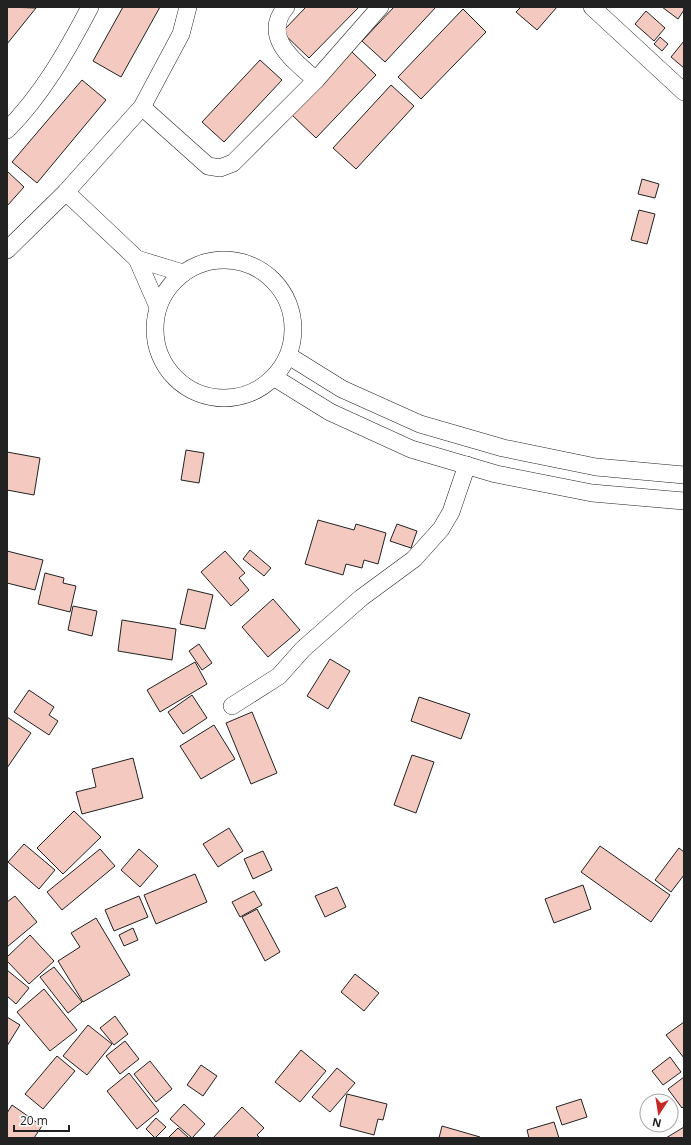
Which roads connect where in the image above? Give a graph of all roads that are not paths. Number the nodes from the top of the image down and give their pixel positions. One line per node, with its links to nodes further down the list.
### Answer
1 (90, 7): 9 (street)
2 (188, 7): 8 (street)
3 (286, 7): 6 (street)
4 (380, 7): 6 (street)
5 (592, 7): 7 (street)
6 (316, 80): 8 (street)
7 (684, 92)
8 (142, 107): 10 (street)
9 (7, 130)
10 (66, 192): 11 (street); 12 (street)
11 (7, 250)
12 (137, 259): 13 (street); 14 (street)
13 (183, 273): 14 (street); 15 (street)
14 (158, 307): 16 (street)
15 (289, 356): 16 (street); 18 (street)
16 (275, 378): 17 (street)
17 (468, 465): 19 (street); 20 (street)
18 (684, 475)
19 (684, 501)
20 (232, 706)

